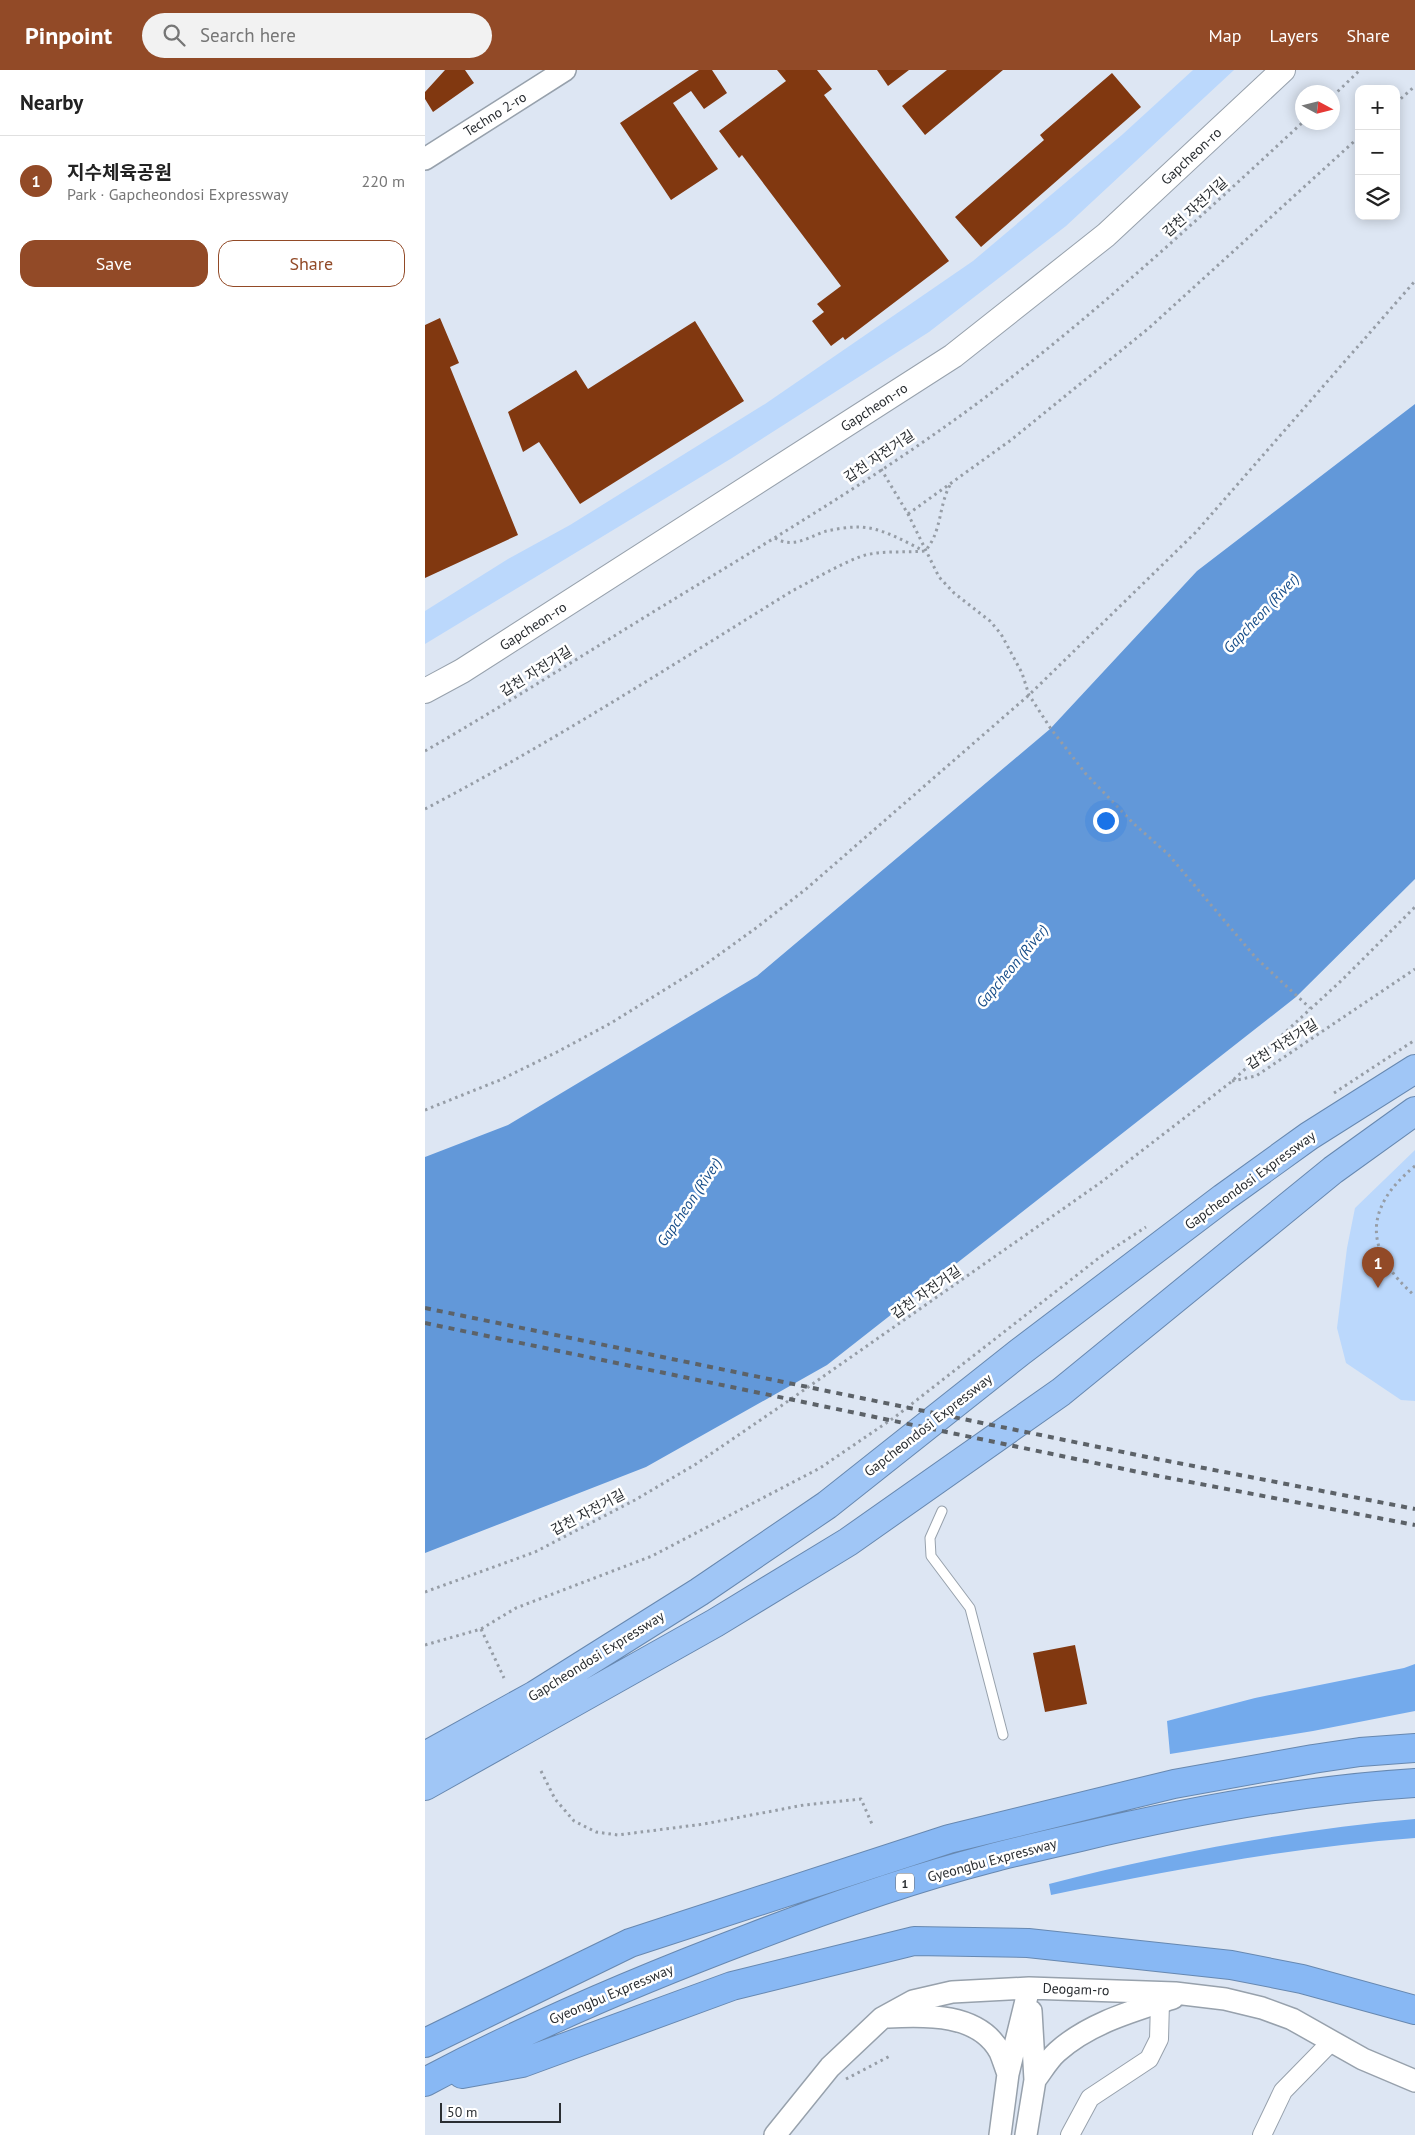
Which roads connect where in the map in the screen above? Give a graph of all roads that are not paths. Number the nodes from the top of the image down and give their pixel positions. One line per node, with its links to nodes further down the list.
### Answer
1 (565, 70): 3 (street, Techno 2-ro)
2 (1283, 70): 4 (main road, Gapcheon-ro)
3 (425, 159)
4 (425, 691)
5 (1415, 1069): 12 (highway, Gapcheondosi Expressway)
6 (1415, 1111): 14 (highway, Gapcheondosi Expressway)
7 (942, 1511): 9 (lane)
8 (1415, 1732): 11 (highway)
9 (1003, 1735)
10 (1415, 1748): 11 (highway, Gyeongbu Expressway / 1)
11 (1360, 1752): 21 (highway, Gyeongbu Expressway / 1)
12 (425, 1756)
13 (1415, 1783): 24 (highway, Gyeongbu Expressway / 1)
14 (425, 1786)
15 (1029, 1988): 16 (street, Deogam-ro); 19 (street, Deogam-ro); 22 (street); 23 (street)
16 (1183, 1994): 17 (street); 20 (street, Deogam-ro)
17 (1160, 2002): 23 (street); 26 (street)
18 (1415, 2010): 24 (highway)
19 (882, 2018): 22 (street); 27 (street, Deogam-ro)
20 (1331, 2042): 25 (street, Deogam-ro); 30 (street)
21 (425, 2043)
22 (1008, 2074): 28 (street)
23 (1035, 2080): 29 (street)
24 (428, 2081)
25 (1415, 2081)
26 (1074, 2134)
27 (775, 2135)
28 (1000, 2135)
29 (1026, 2135)
30 (1262, 2135)

